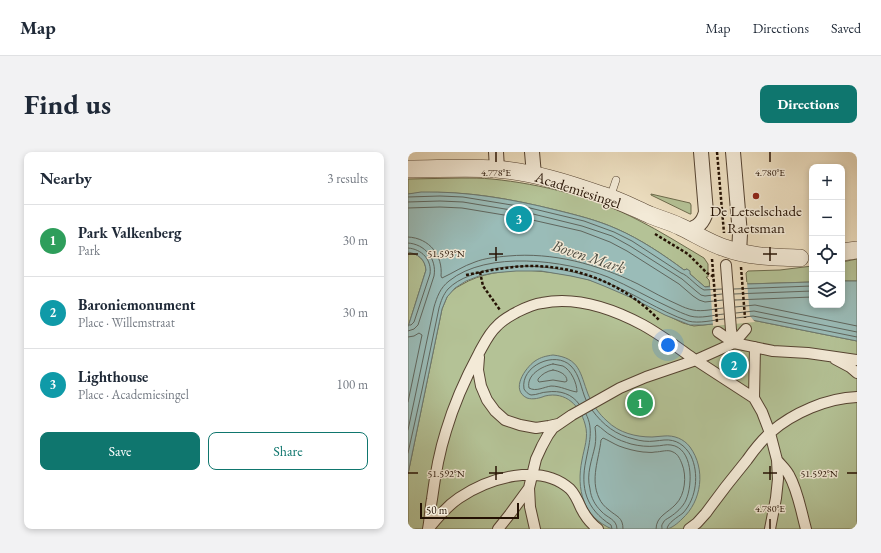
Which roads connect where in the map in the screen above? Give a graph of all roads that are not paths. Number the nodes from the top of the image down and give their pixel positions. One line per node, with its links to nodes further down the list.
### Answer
1 (496, 152): 6 (street)
2 (532, 152): 7 (street)
3 (701, 152): 11 (street)
4 (733, 152): 14 (street)
5 (408, 169): 6 (street, Academiesingel)
6 (497, 169): 7 (street, Academiesingel)
7 (534, 175): 9 (street, Academiesingel)
8 (616, 180): 9 (lane)
9 (610, 198): 10 (street, Academiesingel)
10 (650, 215): 11 (street, Academiesingel); 14 (street, Academiesingel)
11 (688, 230): 14 (street, Academiesingel)
12 (857, 250): 13 (street)
13 (845, 252)
14 (725, 253): 15 (street); 18 (street)
15 (806, 257)
16 (746, 328): 18 (street)
17 (718, 332): 18 (street)
18 (734, 343): 19 (street); 22 (street)
19 (756, 347): 21 (street); 26 (street)
20 (479, 353): 22 (street); 27 (street); 32 (street)
21 (827, 355): 23 (street); 24 (street)
22 (696, 360): 26 (street); 27 (street)
23 (857, 360)
24 (857, 373)
25 (857, 397): 28 (street)
26 (754, 398): 28 (street)
27 (561, 423): 30 (street)
28 (770, 433): 29 (street); 36 (street)
29 (777, 460): 37 (street); 38 (street)
30 (532, 475): 31 (street); 32 (street); 35 (street)
31 (529, 488): 33 (street); 34 (street)
32 (428, 528)
33 (498, 529)
34 (535, 529)
35 (598, 529)
36 (689, 529)
37 (770, 529)
38 (806, 529)

